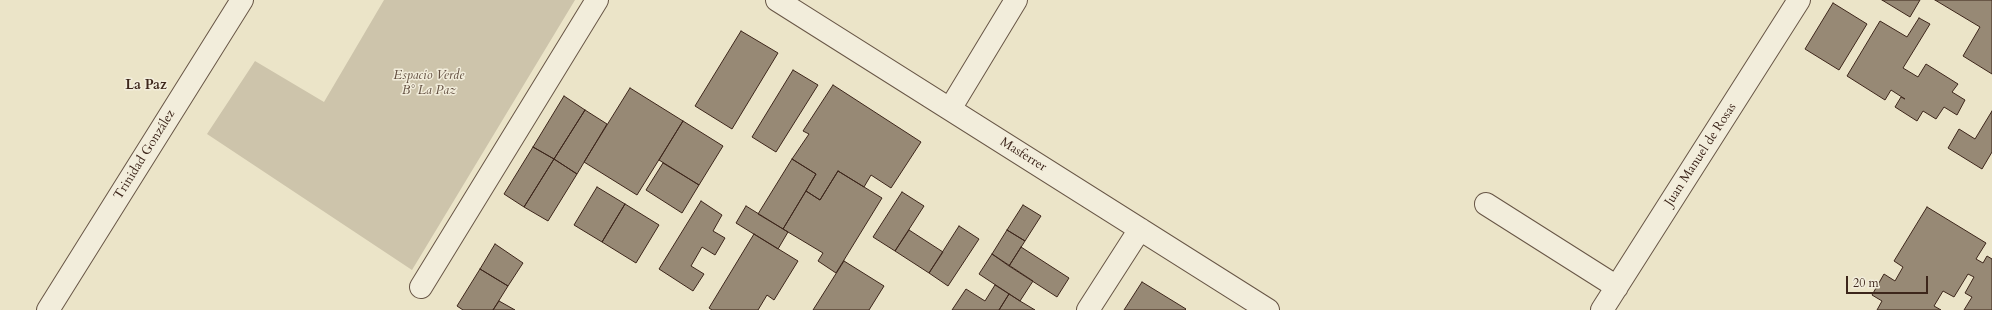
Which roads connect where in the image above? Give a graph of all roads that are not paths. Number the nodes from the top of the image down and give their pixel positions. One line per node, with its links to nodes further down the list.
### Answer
1 (242, 0): 11 (street, Trinidad González)
2 (597, 0): 9 (street)
3 (777, 0): 6 (street, Masferrer)
4 (1016, 0): 6 (street)
5 (1799, 0): 10 (street, Juan Manuel de Rosas)
6 (950, 108): 8 (street, Masferrer)
7 (1486, 204): 10 (street)
8 (1140, 230): 12 (street); 13 (street, Masferrer)
9 (421, 287)
10 (1617, 287): 14 (street, Juan Manuel de Rosas)
11 (48, 310)
12 (1088, 310)
13 (1268, 310)
14 (1602, 310)

